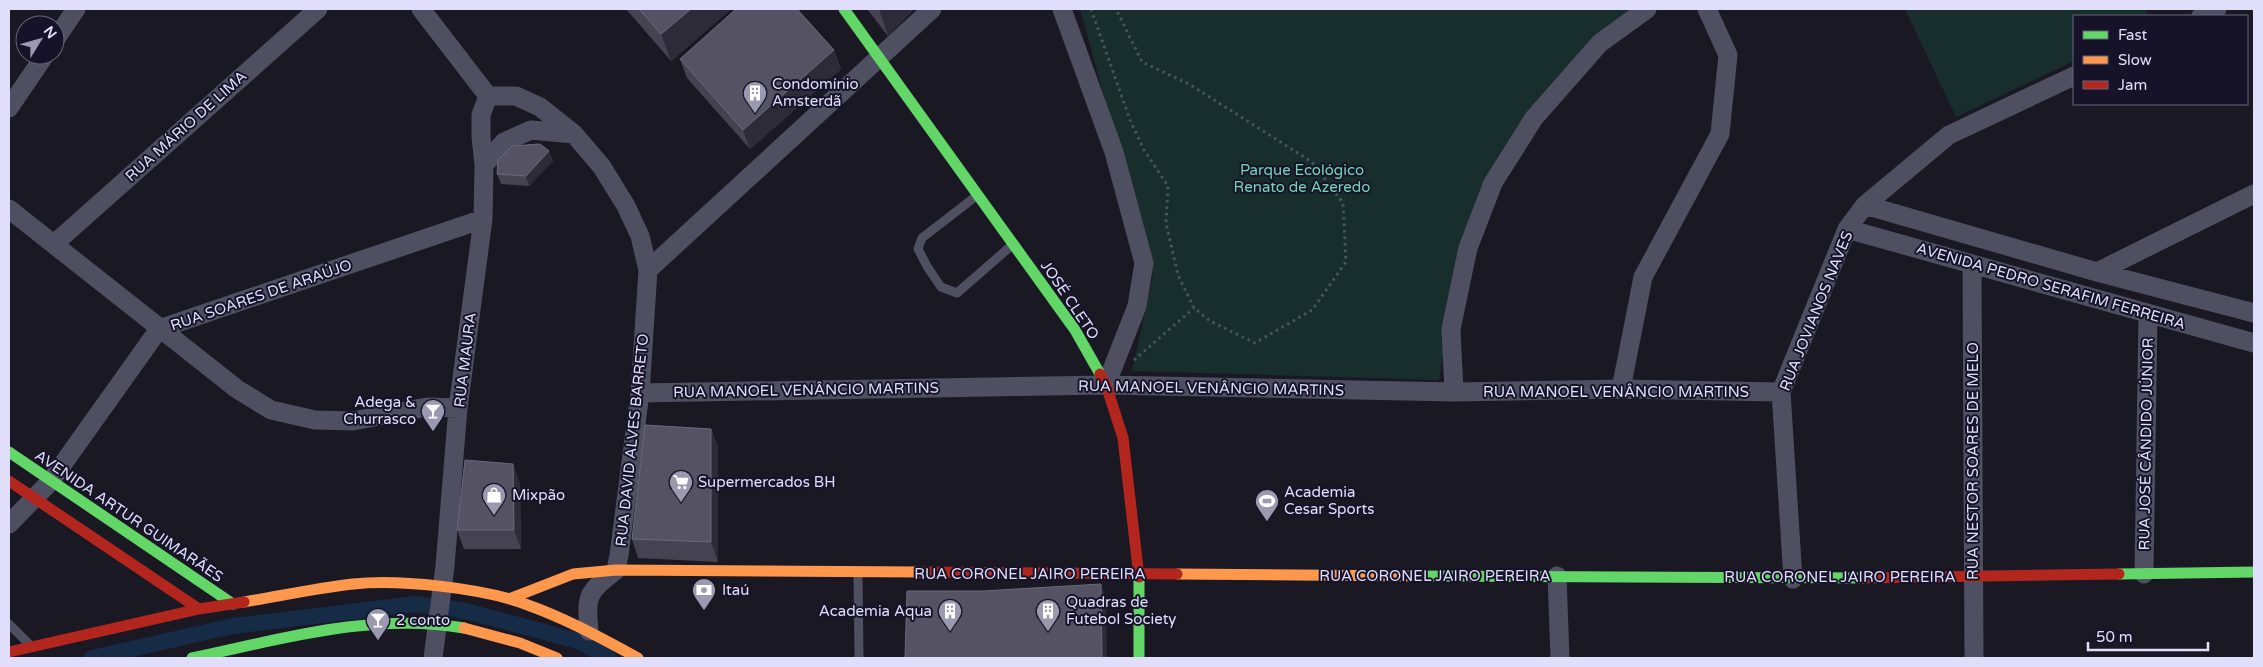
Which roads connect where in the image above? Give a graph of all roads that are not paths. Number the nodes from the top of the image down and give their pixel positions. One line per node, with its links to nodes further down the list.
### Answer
1 (76, 9): 11 (street)
2 (318, 9): 25 (street, RUA MÁRIO DE LIMA)
3 (421, 9): 15 (street)
4 (844, 9): 12 (street, JOSÉ CLETO)
5 (932, 9): 12 (street)
6 (1062, 9): 34 (street)
7 (1647, 9): 36 (street)
8 (1707, 9): 35 (street)
9 (2217, 9): 10 (street)
10 (2203, 15)
11 (65, 25)
12 (878, 58): 20 (street, JOSÉ CLETO); 28 (street)
13 (38, 65): 16 (street)
14 (2073, 76): 21 (street, RUA JOVIANOS NAVES)
15 (488, 96): 17 (street, RUA DAVID ALVES BARRETO); 18 (street, RUA MAURA)
16 (9, 108)
17 (574, 134): 18 (street); 28 (street, RUA DAVID ALVES BARRETO)
18 (484, 165): 23 (street, RUA MAURA)
19 (2254, 194): 29 (street)
20 (977, 195): 26 (street, JOSÉ CLETO); 26 (lane)
21 (1865, 204): 24 (street, RUA JOVIANOS NAVES); 29 (street, AVENIDA PEDRO SERAFIM FERREIRA)
22 (9, 209): 25 (street)
23 (483, 220): 32 (street, RUA SOARES DE ARAÚJO); 39 (street, RUA MAURA)
24 (1847, 229): 27 (street, AVENIDA PEDRO SERAFIM FERREIRA); 37 (street, RUA JOVIANOS NAVES)
25 (54, 244): 32 (street)
26 (1013, 244): 34 (street, JOSÉ CLETO)
27 (1972, 264): 31 (street, AVENIDA PEDRO SERAFIM FERREIRA); 51 (street, RUA NESTOR SOARES DE MELO)
28 (648, 270): 38 (street, RUA DAVID ALVES BARRETO)
29 (2096, 272): 30 (street, AVENIDA PEDRO SERAFIM FERREIRA)
30 (2254, 313)
31 (2148, 314): 33 (street, AVENIDA PEDRO SERAFIM FERREIRA); 48 (street, RUA JOSÉ CÂNDIDO JÚNIOR)
32 (159, 329): 39 (street); 42 (street, RUA SOARES DE ARAÚJO)
33 (2254, 343)
34 (1106, 385): 36 (street, RUA MANOEL VENÂNCIO MARTINS); 38 (street, RUA MANOEL VENÂNCIO MARTINS); 49 (street, JOSÉ CLETO)
35 (1622, 389): 36 (street, RUA MANOEL VENÂNCIO MARTINS); 37 (street, RUA MANOEL VENÂNCIO MARTINS)
36 (1454, 392)
37 (1782, 392): 52 (street, RUA JOVIANOS NAVES)
38 (640, 393): 45 (street, RUA DAVID ALVES BARRETO)
39 (458, 408): 53 (street, RUA MAURA)
40 (9, 452): 42 (street, AVENIDA ARTUR GUIMARÃES)
41 (9, 481): 43 (street)
42 (50, 482): 43 (street, RUA SOARES DE ARAÚJO); 55 (street, AVENIDA ARTUR GUIMARÃES)
43 (33, 499): 44 (street, RUA SOARES DE ARAÚJO); 56 (street)
44 (9, 524)
45 (616, 570): 46 (street, RUA CORONEL JAIRO PEREIRA); 54 (street, RUA CORONEL JAIRO PEREIRA); 59 (street)
46 (858, 572): 49 (street, RUA CORONEL JAIRO PEREIRA); 67 (lane)
47 (2254, 572): 48 (street, RUA CORONEL JAIRO PEREIRA)
48 (2144, 574): 51 (street, RUA CORONEL JAIRO PEREIRA)
49 (1139, 575): 50 (street, RUA CORONEL JAIRO PEREIRA); 68 (street, JOSÉ CLETO)
50 (1557, 576): 52 (street, RUA CORONEL JAIRO PEREIRA); 69 (street)
51 (1972, 576): 52 (street, RUA CORONEL JAIRO PEREIRA); 70 (street, RUA NESTOR SOARES DE MELO)
52 (1793, 579)
53 (442, 586): 54 (street); 55 (street); 58 (street, RUA MAURA)
54 (509, 599): 59 (street)
55 (233, 604): 56 (street)
56 (199, 609): 60 (street)
57 (9, 624): 60 (lane)
58 (436, 625): 61 (street); 64 (street, RUA MAURA); 65 (street)
59 (589, 631): 66 (street)
60 (32, 647): 62 (street)
61 (257, 651): 63 (street)
62 (9, 652)
63 (192, 658)
64 (433, 658)
65 (557, 658)
66 (638, 658)
67 (860, 658)
68 (1139, 658)
69 (1560, 658)
70 (1974, 658)

